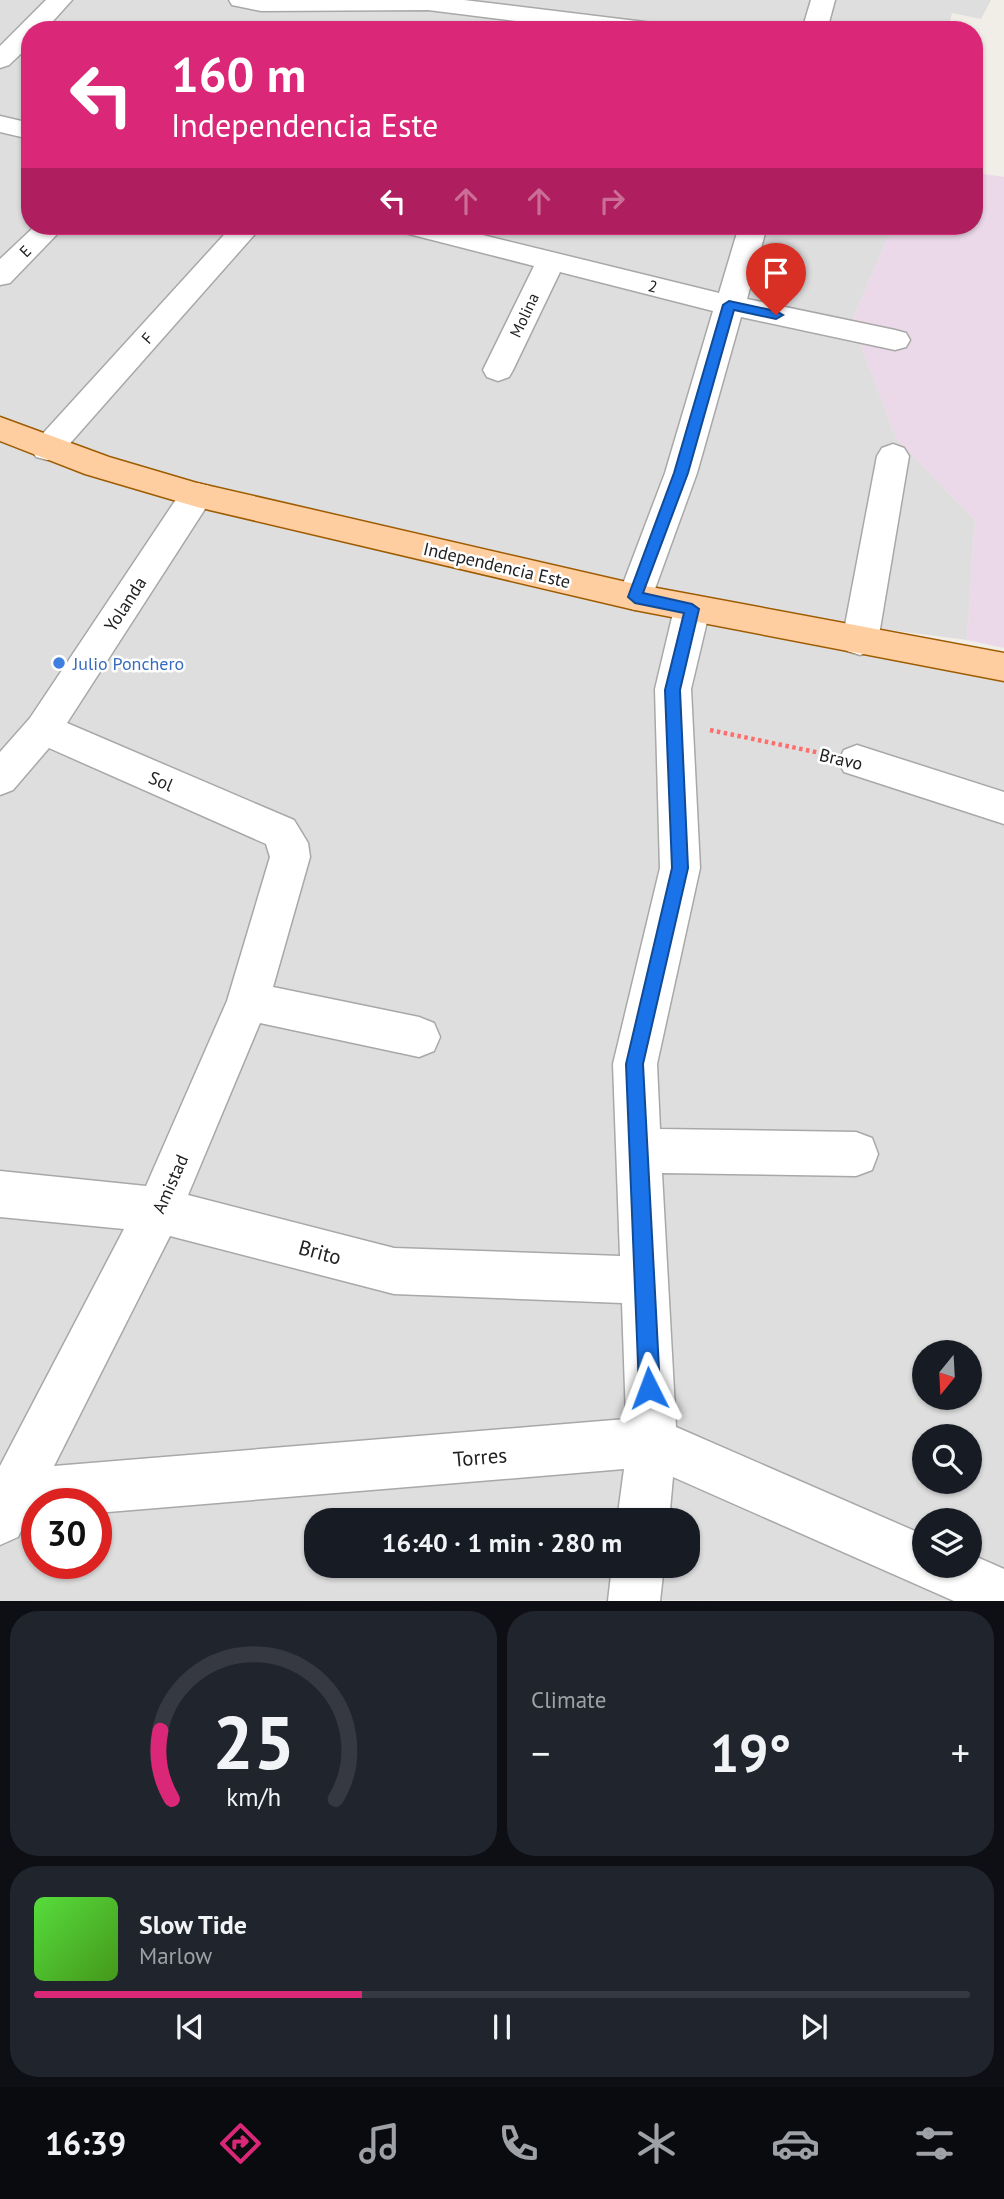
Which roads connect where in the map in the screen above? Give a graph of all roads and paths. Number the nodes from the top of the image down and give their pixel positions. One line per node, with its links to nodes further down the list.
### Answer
1 (61, 0): 5 (street)
2 (823, 0): 8 (street)
3 (430, 2): 4 (street); 6 (street); 7 (street)
4 (253, 6)
5 (39, 21)
6 (414, 21)
7 (619, 21)
8 (817, 21)
9 (21, 39): 10 (street)
10 (0, 60)
11 (0, 124): 12 (street)
12 (21, 129)
13 (42, 235): 20 (street, E)
14 (240, 235): 25 (street, F)
15 (448, 235): 18 (street, 2)
16 (525, 235): 18 (street)
17 (750, 235): 21 (street)
18 (515, 251): 19 (street, 2)
19 (551, 260): 21 (street, 2); 23 (street, Molina)
20 (0, 276)
21 (729, 305): 22 (street, 2); 28 (street)
22 (895, 340)
23 (498, 370)
24 (0, 428): 25 (main road, Independencia Este)
25 (47, 449): 27 (main road, Independencia Este)
26 (893, 456): 30 (street)
27 (197, 495): 28 (main road, Independencia Este); 33 (street, Yolanda)
28 (635, 597): 29 (main road, Independencia Este)
29 (692, 609): 30 (main road, Independencia Este); 32 (street)
30 (860, 641): 31 (main road, Independencia Este)
31 (1004, 667)
32 (674, 723): 34 (path, Bravo); 40 (street)
33 (43, 729): 35 (street, Yolanda); 37 (street, Sol)
34 (857, 761): 36 (street, Bravo)
35 (0, 779)
36 (1004, 808)
37 (280, 832): 38 (street, Amistad)
38 (248, 1000): 39 (street); 43 (street, Amistad)
39 (419, 1037)
40 (638, 1151): 41 (street); 44 (street)
41 (856, 1154)
42 (0, 1194): 43 (street, Brito)
43 (159, 1210): 44 (street, Brito); 46 (street, Amistad)
44 (644, 1280): 45 (street)
45 (652, 1442): 46 (street, Torres); 47 (street); 48 (street, Torres)
46 (6, 1507)
47 (644, 1508)
48 (912, 1556)
49 (637, 1578): 52 (street)
50 (963, 1578): 51 (street)
51 (1004, 1596)
52 (634, 1601)

